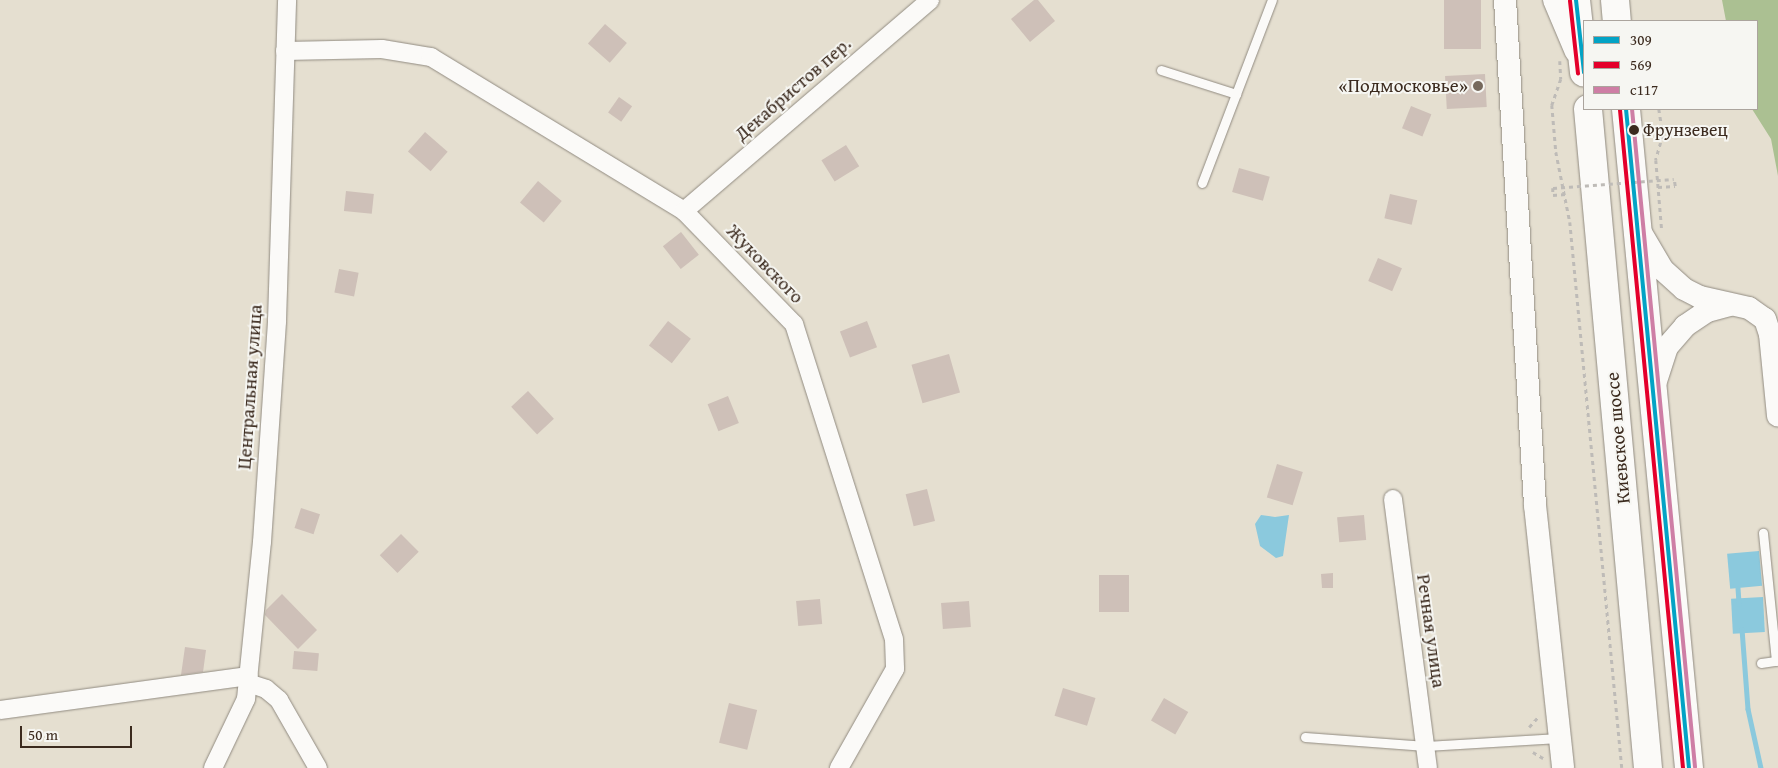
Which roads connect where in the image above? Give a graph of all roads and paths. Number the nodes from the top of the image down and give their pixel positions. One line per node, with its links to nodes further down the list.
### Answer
1 (287, 0): 9 (street, Центральная улица)
2 (930, 0): 21 (street, Декабристов пер.)
3 (1272, 0): 14 (lane)
4 (1505, 0): 34 (street)
5 (1554, 0): 13 (street)
6 (1576, 0): 11 (highway)
7 (1615, 0): 8 (highway)
8 (1617, 20)
9 (285, 51): 21 (street, Жуковского); 31 (street, Центральная улица)
10 (1559, 52): 20 (path)
11 (1583, 64)
12 (1161, 70): 14 (lane)
13 (1583, 71)
14 (1236, 94): 18 (lane)
15 (1588, 110): 43 (highway, Киевское шоссе)
16 (1626, 110): 22 (highway, Киевское шоссе)
17 (1659, 110): 19 (path)
18 (1202, 183)
19 (1658, 187): 20 (path, bridge); 23 (path)
20 (1566, 194): 42 (path)
21 (684, 211): 40 (street, Жуковского)
22 (1637, 226): 24 (street); 25 (highway, Киевское шоссе)
23 (1663, 240)
24 (1729, 305): 25 (street); 26 (street)
25 (1653, 395): 44 (highway, Киевское шоссе)
26 (1778, 416)
27 (1393, 499): 35 (street, Речная улица)
28 (1763, 533): 29 (lane)
29 (1777, 661): 30 (lane)
30 (1761, 663)
31 (248, 680): 32 (street); 38 (street, Центральная улица); 39 (street)
32 (0, 710)
33 (1305, 737): 35 (lane)
34 (1560, 738): 35 (lane); 37 (street)
35 (1426, 746): 41 (street, Речная улица)
36 (1528, 749): 37 (path)
37 (1555, 766)
38 (213, 768)
39 (318, 768)
40 (839, 768)
41 (1428, 768)
42 (1622, 768)
43 (1648, 768)
44 (1689, 768)

